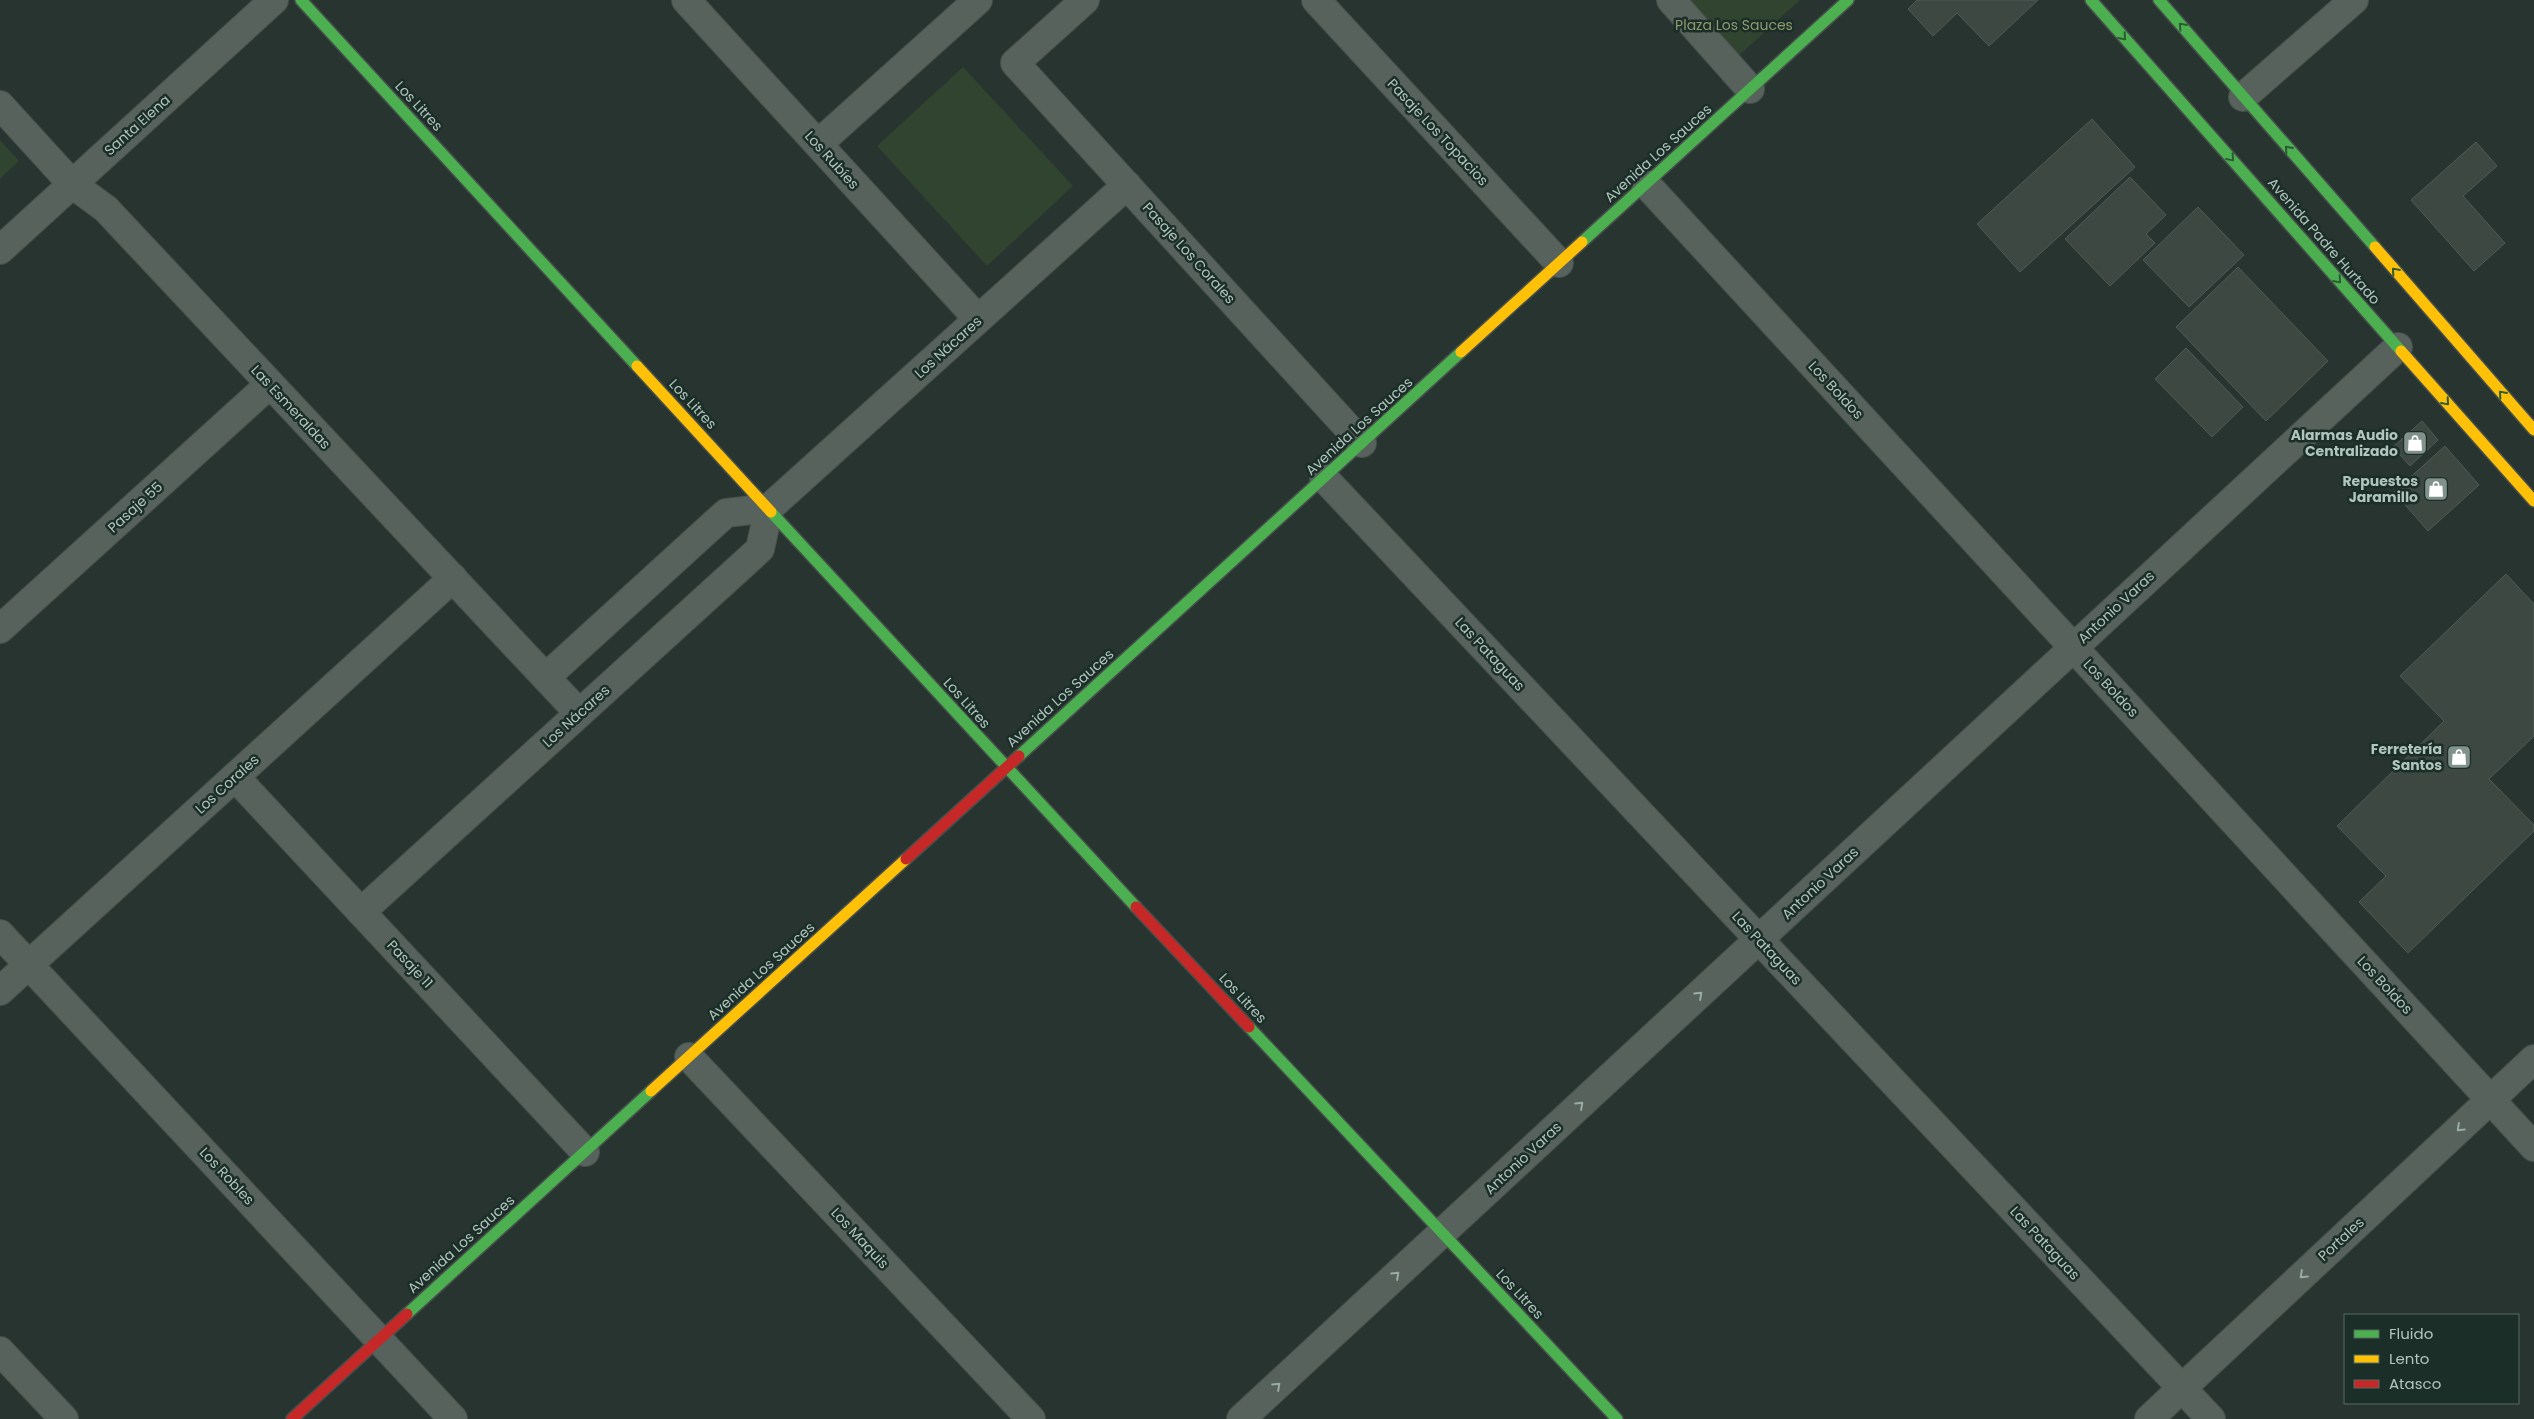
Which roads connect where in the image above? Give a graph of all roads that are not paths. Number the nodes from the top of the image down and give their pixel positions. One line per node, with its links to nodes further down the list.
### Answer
1 (274, 0): 16 (street, Santa Elena)
2 (301, 0): 28 (street, Los Litres)
3 (686, 0): 15 (street, Los Rubíes)
4 (978, 0): 15 (street)
5 (1316, 0): 20 (street, Pasaje Los Topacios)
6 (1670, 0): 12 (street)
7 (1848, 0): 12 (street, Avenida Los Sauces)
8 (2091, 0): 22 (street, Avenida Padre Hurtado, one-way to 22)
9 (2159, 0): 13 (street, one-way to 9)
10 (2354, 0): 13 (street)
11 (1069, 5): 18 (street, Pasaje Los Corales)
12 (1750, 89): 17 (street, Avenida Los Sauces)
13 (2243, 97): 24 (street, one-way to 13)
14 (0, 105): 16 (street, Las Esmeraldas)
15 (818, 144): 21 (street, Los Rubíes)
16 (72, 184): 19 (street, Santa Elena); 23 (street, Las Esmeraldas)
17 (1646, 184): 20 (street, Avenida Los Sauces); 31 (street, Los Boldos)
18 (1127, 185): 21 (street, Los Nácares); 25 (street, Pasaje Los Corales)
19 (0, 250)
20 (1560, 264): 25 (street, Avenida Los Sauces)
21 (978, 319): 28 (street, Los Nácares)
22 (2398, 347): 27 (street, Avenida Padre Hurtado, one-way to 27); 31 (street, Antonio Varas)
23 (270, 384): 29 (street, Las Esmeraldas); 30 (street, Pasaje 55)
24 (2534, 430)
25 (1362, 444): 26 (street, Avenida Los Sauces)
26 (1324, 478): 34 (street, Avenida Los Sauces); 38 (street, Las Pataguas)
27 (2534, 502)
28 (769, 508): 32 (street); 33 (street, Los Nácares); 34 (street, Los Litres)
29 (453, 578): 32 (street, Las Esmeraldas); 35 (street, Los Corales)
30 (0, 629)
31 (2074, 647): 38 (street, Antonio Varas); 43 (street, Los Boldos)
32 (546, 677): 33 (street, Las Esmeraldas)
33 (579, 713): 36 (street, Los Nácares)
34 (1006, 768): 41 (street, Avenida Los Sauces); 46 (street, Los Litres)
35 (235, 777): 36 (street, Pasaje 11); 39 (street, Los Corales)
36 (361, 912): 45 (street, Pasaje 11)
37 (0, 934): 39 (street, Los Robles)
38 (1759, 939): 46 (street, Antonio Varas, one-way to 38); 49 (street, Las Pataguas)
39 (29, 964): 40 (street, Los Corales); 47 (street, Los Robles)
40 (0, 990)
41 (689, 1057): 45 (street, Avenida Los Sauces); 53 (street, Los Maquis)
42 (2534, 1059): 43 (street, Portales)
43 (2490, 1100): 44 (street, Los Boldos); 49 (street, Portales, one-way to 49)
44 (2534, 1147)
45 (586, 1152): 47 (street, Avenida Los Sauces)
46 (1443, 1232): 54 (street, Antonio Varas, one-way to 46); 55 (street, Los Litres)
47 (379, 1340): 51 (street, Avenida Los Sauces); 52 (street, Los Robles)
48 (0, 1351): 50 (street)
49 (2182, 1388): 56 (street, Portales); 57 (street, Las Pataguas)
50 (64, 1419)
51 (292, 1419)
52 (454, 1419)
53 (1031, 1419)
54 (1241, 1419)
55 (1617, 1419)
56 (2149, 1419)
57 (2211, 1419)

